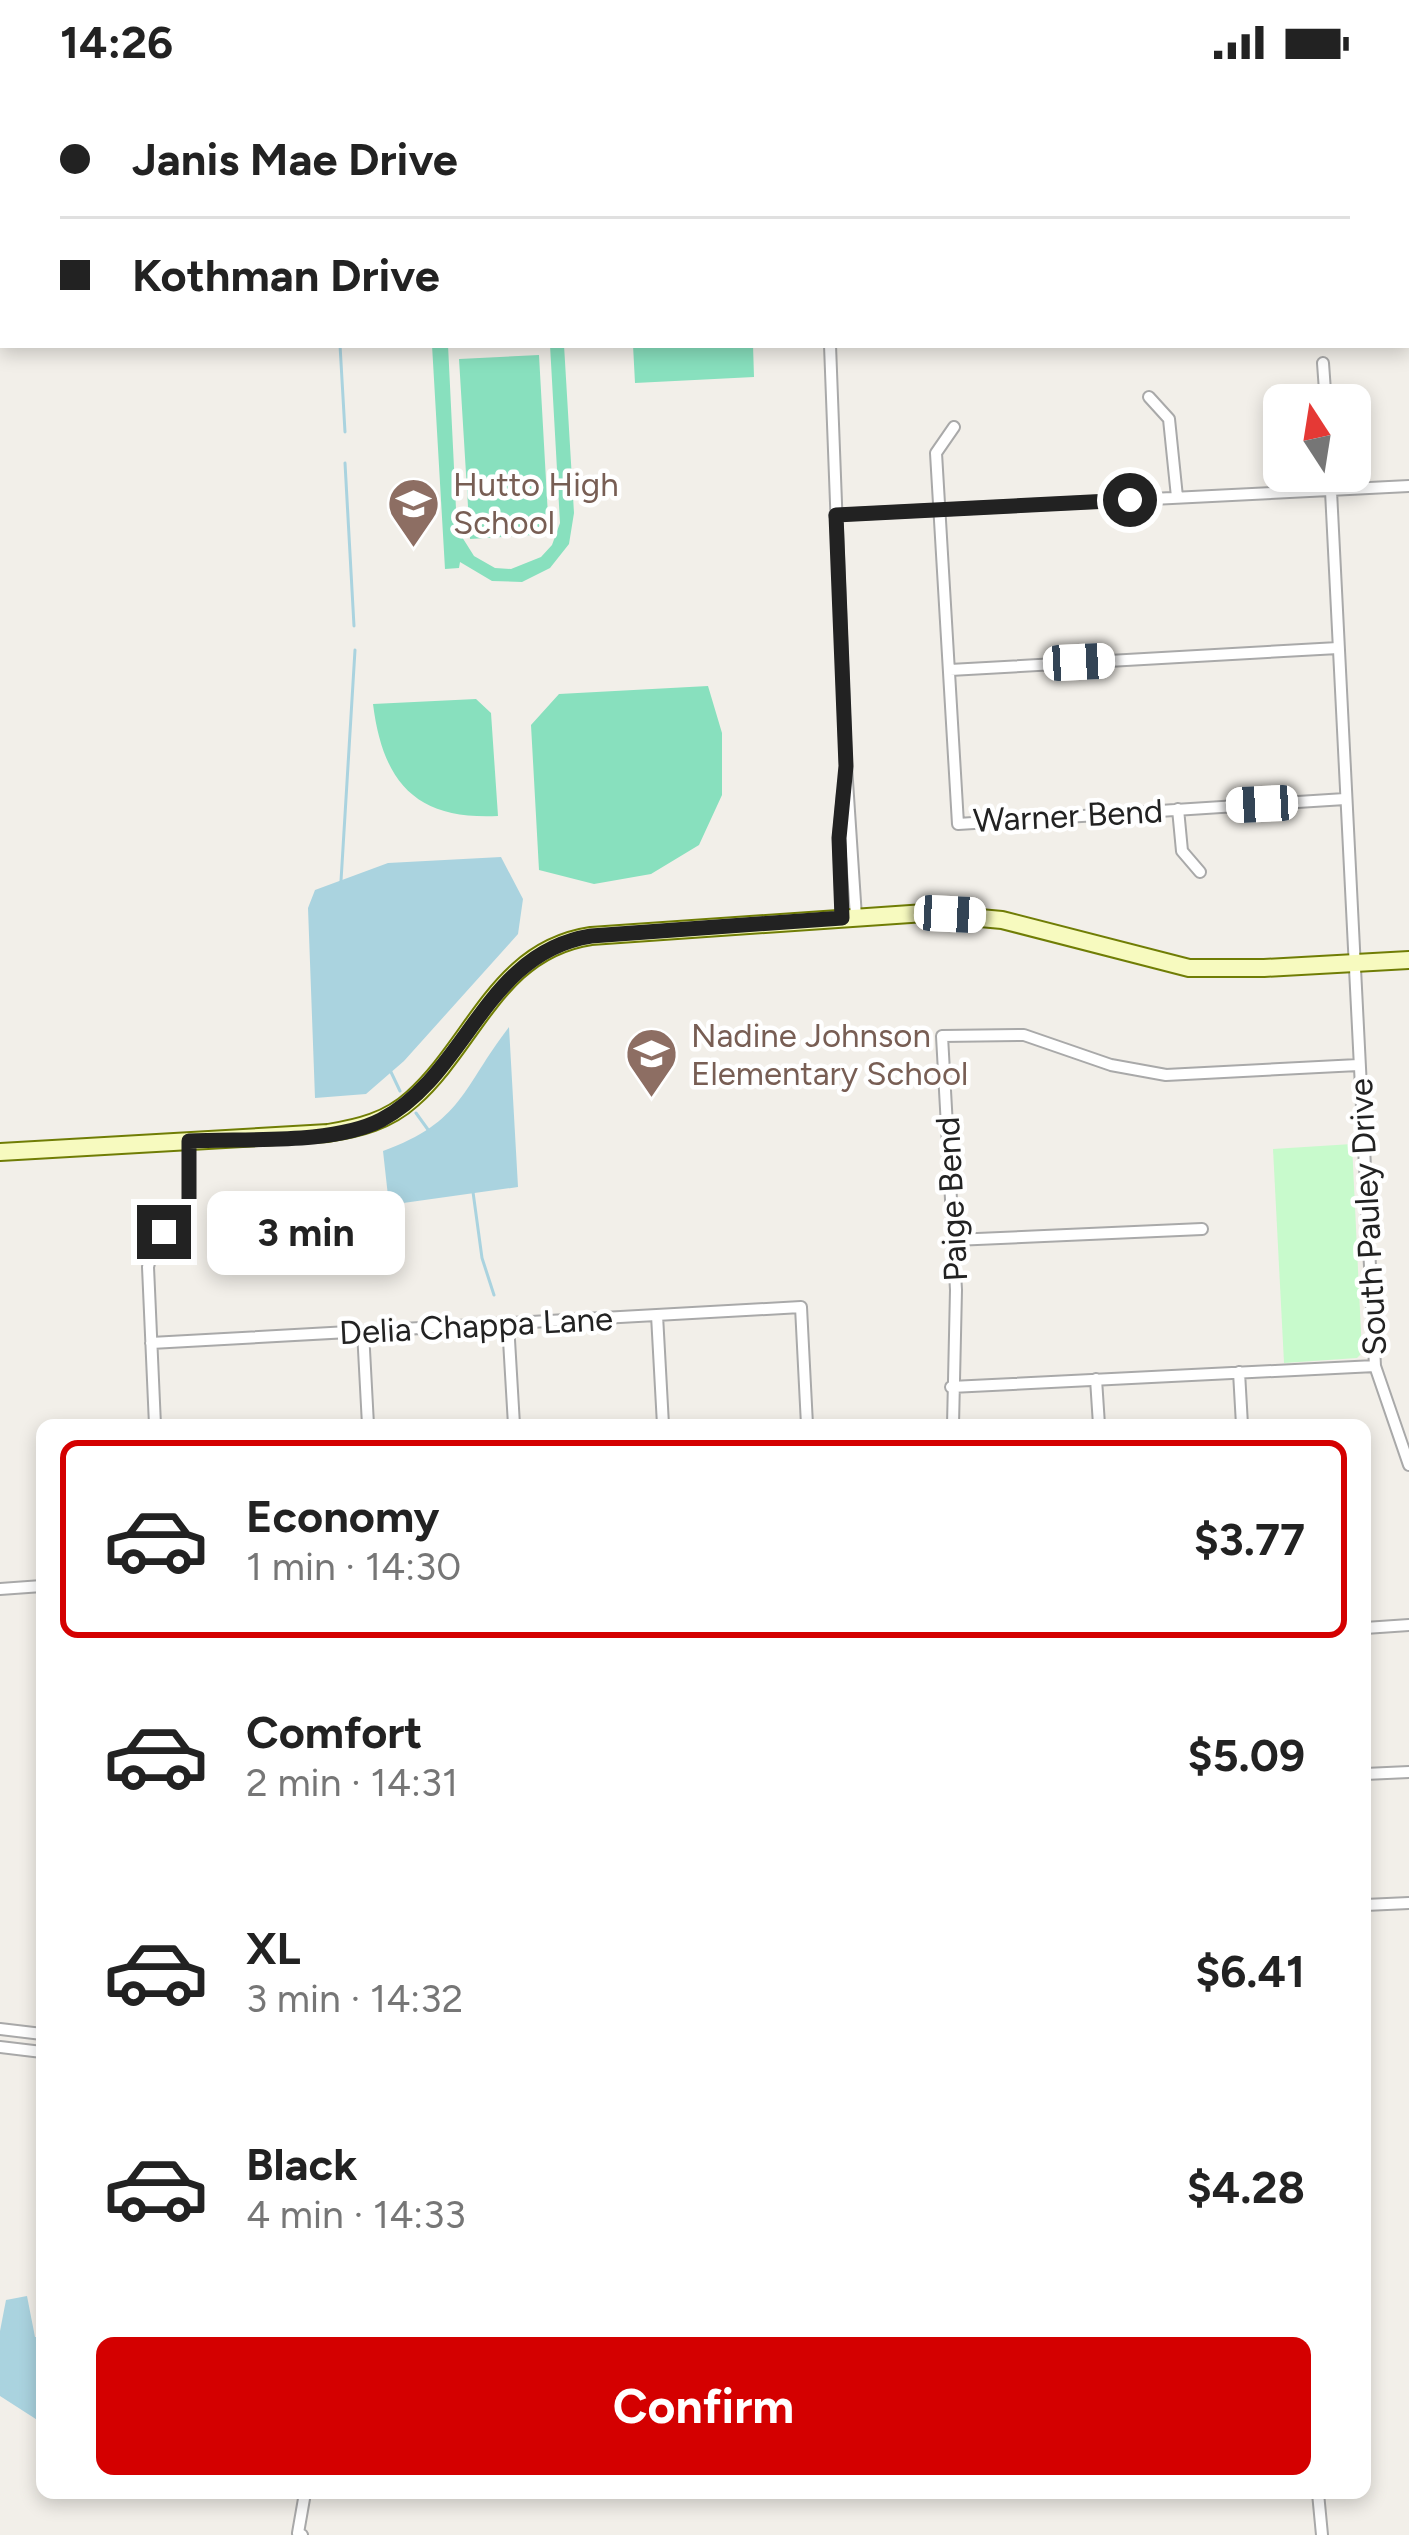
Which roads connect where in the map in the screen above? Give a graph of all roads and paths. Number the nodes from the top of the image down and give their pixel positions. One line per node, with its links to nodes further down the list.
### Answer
1 (830, 348): 12 (street)
2 (1323, 363): 3 (street)
3 (1324, 384)
4 (1149, 397): 10 (street)
5 (954, 427): 11 (street, Warner Bend)
6 (1409, 486): 7 (street)
7 (1371, 488)
8 (1287, 492): 10 (street)
9 (1330, 492): 13 (street, South Pauley Drive)
10 (1178, 497): 11 (street)
11 (940, 510): 12 (street); 14 (street, Warner Bend)
12 (836, 515): 18 (street)
13 (1338, 648): 14 (street); 15 (street, South Pauley Drive)
14 (950, 670): 16 (street, Warner Bend)
15 (1345, 799): 16 (street, Warner Bend); 20 (street, South Pauley Drive)
16 (1178, 809): 17 (street)
17 (1200, 872)
18 (849, 917): 20 (street); 22 (street)
19 (1409, 960): 20 (street)
20 (1352, 963): 21 (street, South Pauley Drive)
21 (1358, 1065): 25 (street, Paige Bend); 30 (street, South Pauley Drive)
22 (189, 1141): 23 (street); 29 (street)
23 (0, 1152)
24 (1202, 1229): 25 (street)
25 (954, 1240): 33 (street, Paige Bend)
26 (657, 1315): 27 (street, Delia Chappa Lane); 37 (street); 38 (street, Delia Chappa Lane)
27 (508, 1323): 28 (street, Delia Chappa Lane); 36 (street)
28 (363, 1331): 29 (street, Delia Chappa Lane); 35 (street)
29 (152, 1343): 34 (street)
30 (1375, 1366): 31 (street); 42 (street, South Pauley Drive)
31 (1239, 1372): 32 (street); 41 (street)
32 (1096, 1379): 33 (street); 40 (street)
33 (951, 1387): 39 (street, Paige Bend)
34 (155, 1419)
35 (368, 1419)
36 (514, 1419)
37 (663, 1419)
38 (807, 1419)
39 (953, 1419)
40 (1099, 1419)
41 (1242, 1419)
42 (1409, 1465)
43 (36, 1586): 44 (street)
44 (0, 1589)
45 (1409, 1625): 46 (street)
46 (1371, 1628)
47 (1409, 1772): 48 (street)
48 (1371, 1774)
49 (1409, 1903): 50 (street)
50 (1371, 1905)
51 (0, 2029): 52 (street)
52 (36, 2033)
53 (0, 2047): 54 (street)
54 (36, 2051)
55 (304, 2499): 57 (street)
56 (1319, 2499): 58 (street)
57 (300, 2534)
58 (1322, 2535)

